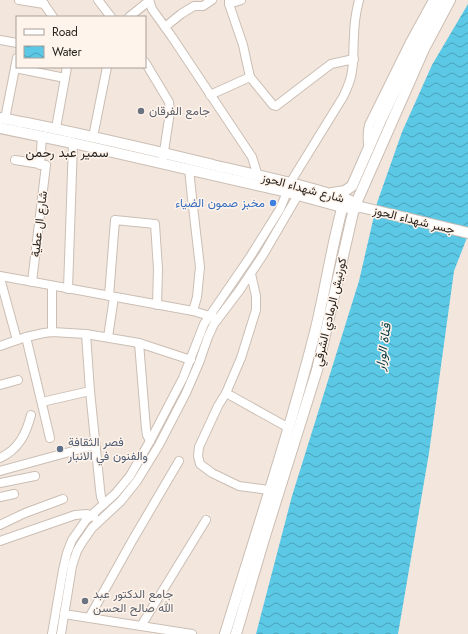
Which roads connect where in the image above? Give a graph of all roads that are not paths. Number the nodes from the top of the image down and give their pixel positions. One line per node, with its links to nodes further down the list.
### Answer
1 (19, 0): 10 (street)
2 (98, 0): 13 (street)
3 (212, 0): 15 (street)
4 (241, 0): 11 (street)
5 (359, 0): 18 (street)
6 (433, 0): 32 (street)
7 (440, 0): 32 (main road)
8 (450, 0): 37 (main road, كورنيش الرمادي الشرقي)
9 (149, 1): 14 (street); 15 (street)
10 (43, 2): 12 (street)
11 (229, 2): 24 (street)
12 (52, 16)
13 (110, 16)
14 (130, 16)
15 (165, 27): 26 (street)
16 (0, 40): 17 (street)
17 (16, 43)
18 (354, 59): 24 (street); 40 (street)
19 (16, 63): 21 (street)
20 (146, 66): 33 (street)
21 (15, 68): 25 (street); 27 (street)
22 (67, 68): 25 (street)
23 (106, 68): 30 (street)
24 (250, 77): 26 (street)
25 (65, 78): 28 (street)
26 (210, 95): 39 (street)
27 (2, 122): 28 (main road, شارع شهداء الحوز); 29 (main road, شارع شهداء الحوز)
28 (56, 128): 30 (main road, شارع شهداء الحوز)
29 (42, 136): 31 (main road, شارع شهداء الحوز); 36 (street, شارع ال عطية)
30 (93, 137): 33 (main road, شارع شهداء الحوز)
31 (73, 142): 33 (main road, شارع شهداء الحوز); 51 (street)
32 (368, 148): 35 (main road)
33 (163, 158): 38 (main road, شارع شهداء الحوز); 39 (main road, شارع شهداء الحوز)
34 (14, 160): 36 (street)
35 (362, 164): 37 (main road); 42 (main road)
36 (43, 165): 49 (street, شارع ال عطية)
37 (372, 168): 44 (main road, كورنيش الرمادي الشرقي)
38 (189, 169): 40 (main road, شارع شهداء الحوز); 54 (street)
39 (258, 176): 40 (main road, شارع شهداء الحوز)
40 (288, 188): 41 (main road, شارع شهداء الحوز); 42 (main road, شارع شهداء الحوز); 55 (street)
41 (298, 195): 42 (main road, شارع شهداء الحوز); 47 (street)
42 (327, 198): 43 (main road, شارع شهداء الحوز); 45 (main road)
43 (343, 203): 44 (main road, شارع شهداء الحوز); 45 (main road, كورنيش الرمادي الشرقي)
44 (357, 206): 46 (main road, جسر شهداء الحوز); 89 (main road, كورنيش الرمادي الشرقي)
45 (338, 223): 71 (main road, كورنيش الرمادي الشرقي)
46 (468, 233)
47 (251, 274): 56 (street); 68 (street)
48 (0, 277): 49 (street); 61 (street)
49 (32, 282): 50 (street)
50 (52, 286): 51 (street); 57 (street)
51 (68, 289): 52 (street)
52 (111, 297): 53 (street); 53 (street); 60 (street)
53 (158, 305): 54 (street)
54 (193, 311): 55 (street)
55 (210, 316): 56 (street); 64 (street)
56 (218, 319): 87 (street)
57 (52, 332): 58 (street); 59 (street)
58 (86, 334): 60 (street); 67 (street)
59 (26, 337): 61 (street); 69 (street)
60 (108, 337): 62 (street)
61 (17, 340): 63 (street)
62 (139, 343): 64 (street); 73 (street)
63 (0, 346)
64 (191, 360): 73 (street)
65 (18, 380): 66 (street)
66 (0, 386)
67 (90, 391): 69 (street); 74 (street)
68 (226, 393): 71 (street); 80 (street)
69 (42, 402): 72 (street)
70 (31, 415): 75 (street)
71 (289, 428): 80 (main road, كورنيش الرمادي الشرقي)
72 (50, 438)
73 (150, 441): 84 (street)
74 (95, 446): 77 (street); 84 (street)
75 (0, 458)
76 (179, 460): 92 (street)
77 (0, 471)
78 (35, 476): 79 (street)
79 (0, 483)
80 (270, 490): 89 (main road, كورنيش الرمادي الشرقي)
81 (14, 494): 82 (street)
82 (0, 497)
83 (62, 499): 88 (street)
84 (104, 504): 85 (street)
85 (91, 515): 87 (street); 90 (street); 94 (street)
86 (206, 520): 93 (street)
87 (99, 522): 91 (street)
88 (0, 525)
89 (259, 537): 97 (main road, كورنيش الرمادي الشرقي); 98 (main road, كورنيش الرمادي الشرقي)
90 (0, 541)
91 (64, 614): 92 (street); 95 (street)
92 (89, 618): 93 (street)
93 (141, 626): 96 (street)
94 (52, 634)
95 (61, 634)
96 (192, 634)
97 (225, 634)
98 (236, 634)

